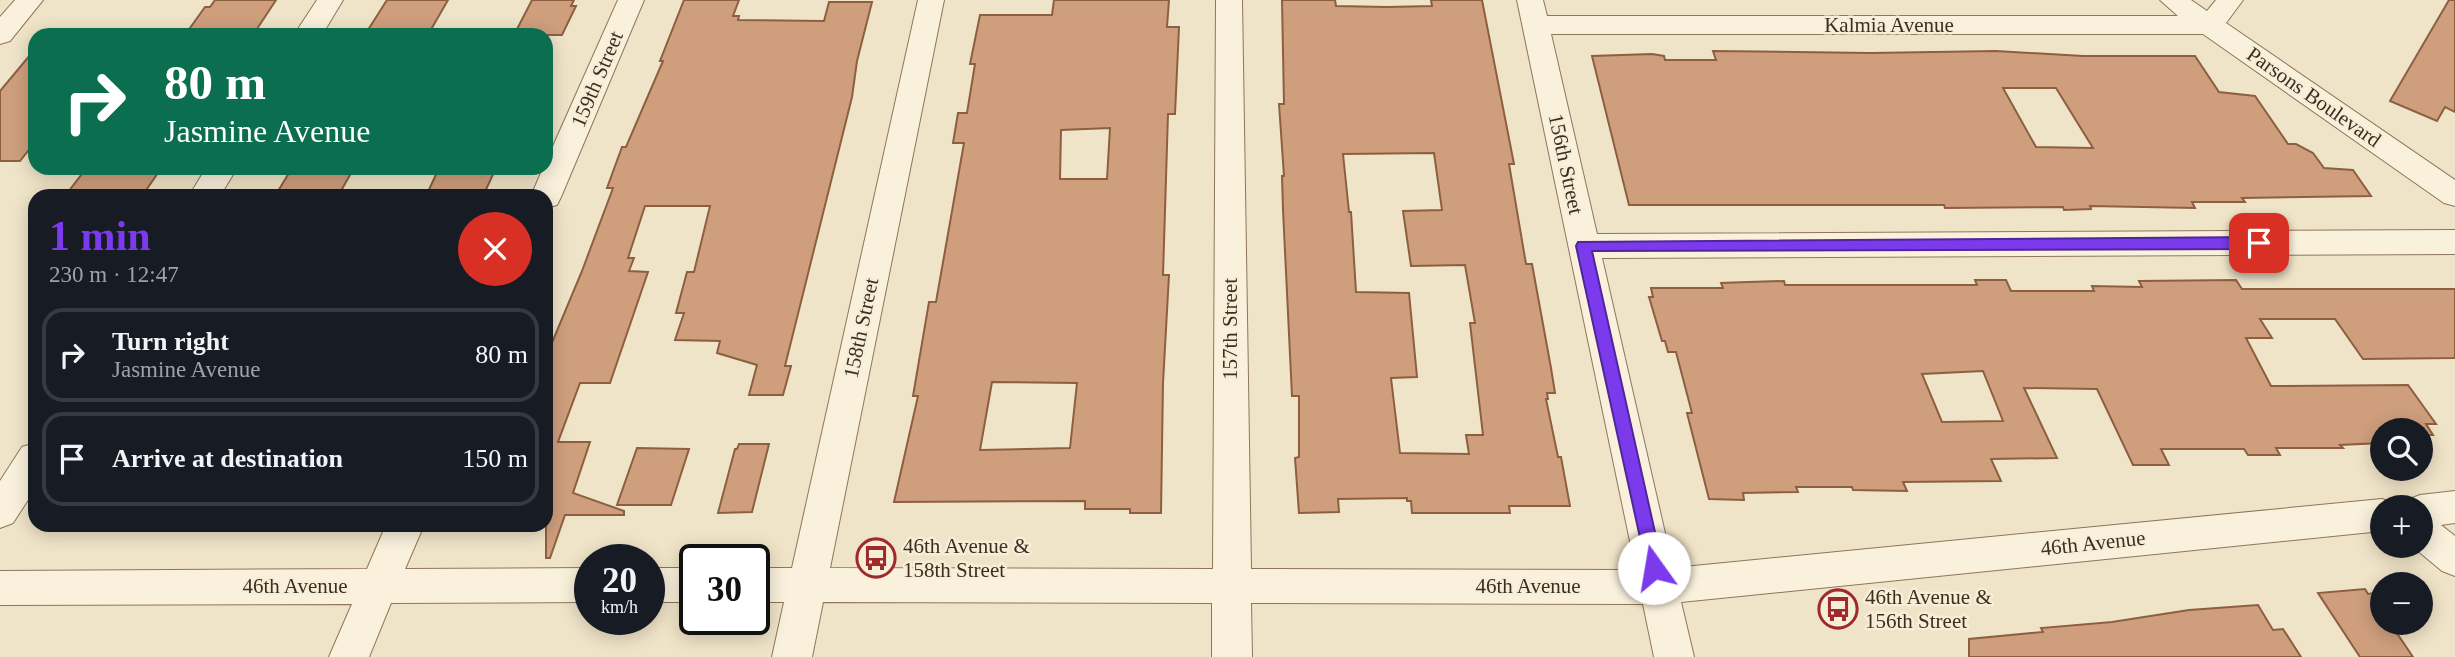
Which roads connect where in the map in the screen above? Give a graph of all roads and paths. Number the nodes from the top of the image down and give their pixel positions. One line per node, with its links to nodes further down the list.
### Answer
1 (30, 0): 11 (street)
2 (330, 0): 10 (street)
3 (631, 0): 12 (street, 159th Street)
4 (931, 0): 28 (street, 158th Street)
5 (1229, 0): 24 (street, 157th Street)
6 (2173, 0): 9 (street, Parsons Boulevard)
7 (2230, 0): 9 (street)
8 (1533, 12): 9 (street, Kalmia Avenue); 15 (street, 156th Street)
9 (2210, 25): 13 (street, Parsons Boulevard)
10 (312, 28)
11 (0, 35)
12 (549, 189)
13 (2455, 195)
14 (2455, 242): 15 (street)
15 (1583, 246): 29 (street, 156th Street)
16 (28, 469): 19 (street)
17 (2455, 507): 18 (street)
18 (2433, 509)
19 (0, 512)
20 (2370, 515): 29 (street, 46th Avenue)
21 (402, 532): 25 (street)
22 (2433, 541): 23 (street)
23 (2455, 559)
24 (1231, 584): 28 (street, 46th Avenue); 29 (street, 46th Avenue); 33 (street, 157th Street)
25 (379, 585): 26 (street, 46th Avenue); 30 (street, 46th Avenue); 31 (street)
26 (574, 585)
27 (770, 585): 28 (street, 46th Avenue)
28 (807, 585): 32 (street, 158th Street)
29 (1658, 587): 34 (street, 156th Street)
30 (0, 588)
31 (349, 657)
32 (792, 657)
33 (1232, 657)
34 (1674, 657)

